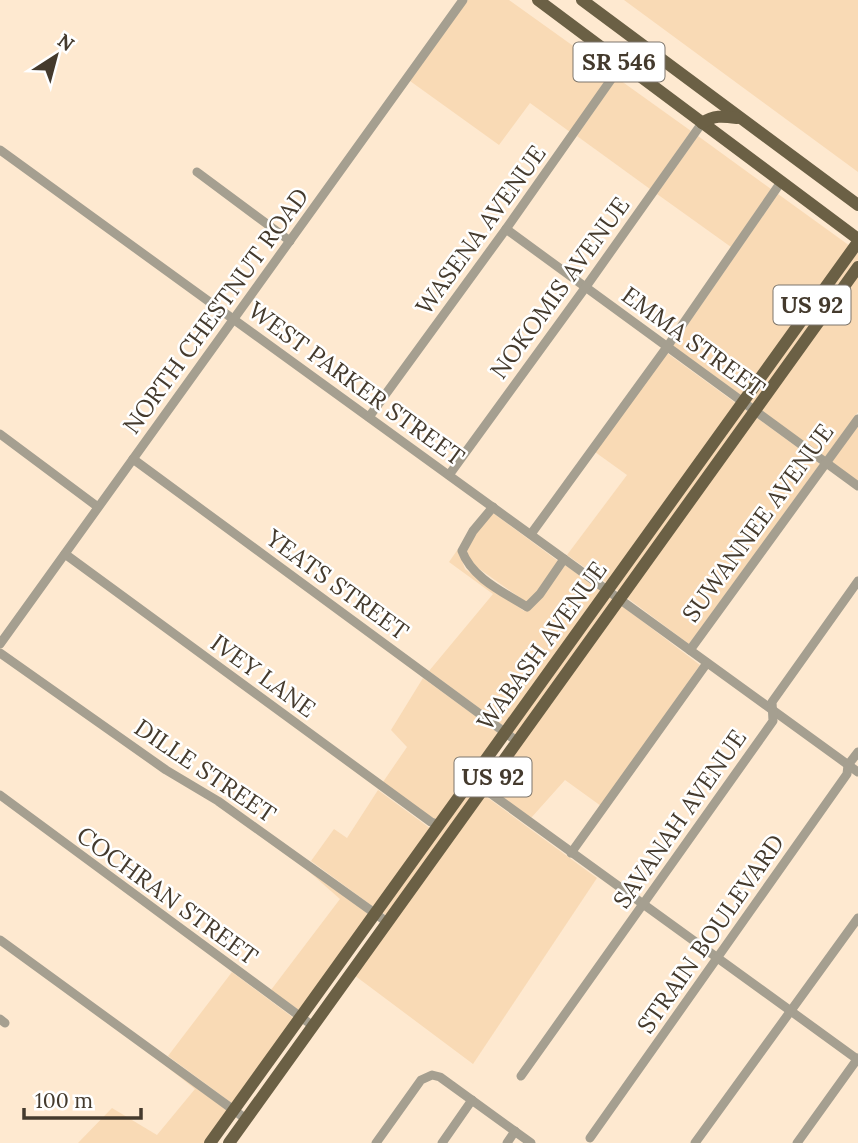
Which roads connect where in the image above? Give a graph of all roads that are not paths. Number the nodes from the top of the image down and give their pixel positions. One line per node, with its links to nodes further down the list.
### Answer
1 (463, 0): 13 (street, NORTH CHESTNUT ROAD)
2 (538, 0): 4 (main road, SR 546)
3 (582, 0): 5 (main road, SR 546)
4 (622, 64): 6 (main road, SR 546); 11 (street, WASENA AVENUE)
5 (741, 119): 6 (main road); 10 (main road, SR 546)
6 (702, 123): 9 (main road, SR 546); 15 (street, NOKOMIS AVENUE)
7 (0, 150): 16 (street, WEST PARKER STREET)
8 (197, 172): 13 (street)
9 (781, 182): 12 (main road, SR 546); 17 (street)
10 (858, 205)
11 (506, 229): 15 (street, EMMA STREET); 20 (street, WASENA AVENUE)
12 (858, 240): 18 (main road, WABASH AVENUE / US 92)
13 (290, 241): 16 (street, NORTH CHESTNUT ROAD)
14 (858, 267): 19 (main road, WABASH AVENUE / US 92)
15 (586, 288): 17 (street, EMMA STREET); 25 (street, NOKOMIS AVENUE)
16 (233, 319): 20 (street, WEST PARKER STREET); 23 (street, NORTH CHESTNUT ROAD)
17 (667, 347): 18 (street, EMMA STREET); 29 (street)
18 (743, 402): 19 (street, EMMA STREET); 33 (main road, WABASH AVENUE / US 92)
19 (755, 411): 24 (street, EMMA STREET); 34 (main road, WABASH AVENUE / US 92)
20 (369, 417): 25 (street, WEST PARKER STREET)
21 (858, 419): 24 (street, SUWANNEE AVENUE)
22 (0, 434): 27 (street)
23 (133, 459): 27 (street, NORTH CHESTNUT ROAD); 40 (street, YEATS STREET)
24 (826, 463): 26 (street, EMMA STREET); 36 (street, SUWANNEE AVENUE)
25 (449, 475): 28 (street, WEST PARKER STREET)
26 (858, 486)
27 (99, 507): 30 (street, NORTH CHESTNUT ROAD)
28 (493, 507): 29 (street, WEST PARKER STREET); 31 (street)
29 (531, 534): 31 (street, WEST PARKER STREET)
30 (65, 554): 35 (street, NORTH CHESTNUT ROAD); 48 (street, IVEY LANE)
31 (564, 559): 33 (street, WEST PARKER STREET)
32 (858, 581): 39 (street, SAVANAH AVENUE)
33 (608, 589): 34 (street, WEST PARKER STREET); 40 (main road, WABASH AVENUE / US 92)
34 (620, 599): 36 (street, WEST PARKER STREET); 41 (main road, WABASH AVENUE / US 92)
35 (0, 644)
36 (690, 650): 38 (street, WEST PARKER STREET)
37 (0, 653): 51 (street, DILLE STREET)
38 (707, 663): 39 (street); 49 (street, SUWANNEE AVENUE)
39 (774, 711): 43 (street); 50 (street, SAVANAH AVENUE)
40 (505, 733): 41 (street, YEATS STREET); 45 (main road, WABASH AVENUE / US 92)
41 (518, 742): 46 (main road, WABASH AVENUE / US 92)
42 (858, 752): 43 (street, STRAIN BOULEVARD)
43 (848, 765): 44 (street); 55 (street, STRAIN BOULEVARD)
44 (858, 772)
45 (472, 780): 46 (street); 48 (main road, WABASH AVENUE / US 92)
46 (484, 789): 49 (street); 53 (main road, WABASH AVENUE / US 92)
47 (0, 795): 57 (street, COCHRAN STREET)
48 (440, 825): 51 (main road, WABASH AVENUE / US 92)
49 (572, 853): 50 (street)
50 (643, 904): 55 (street); 60 (street, SAVANAH AVENUE)
51 (376, 914): 53 (street, DILLE STREET); 57 (main road, WABASH AVENUE / US 92)
52 (858, 918): 56 (street)
53 (387, 922): 58 (main road, WABASH AVENUE / US 92)
54 (0, 940): 62 (street)
55 (718, 958): 56 (street); 65 (street, STRAIN BOULEVARD)
56 (791, 1011): 59 (street); 72 (street)
57 (301, 1017): 58 (street, COCHRAN STREET); 62 (main road, WABASH AVENUE / US 92)
58 (313, 1026): 63 (main road, WABASH AVENUE / US 92)
59 (858, 1059): 73 (street)
60 (521, 1076)
61 (472, 1100): 64 (street); 68 (street); 69 (street)
62 (233, 1110): 63 (street); 66 (main road, WABASH AVENUE / US 92)
63 (246, 1119): 67 (main road, WABASH AVENUE / US 92)
64 (515, 1131): 70 (street); 71 (street)
65 (590, 1138)
66 (210, 1143)
67 (229, 1143)
68 (376, 1143)
69 (442, 1143)
70 (507, 1143)
71 (531, 1143)
72 (695, 1143)
73 (797, 1143)

